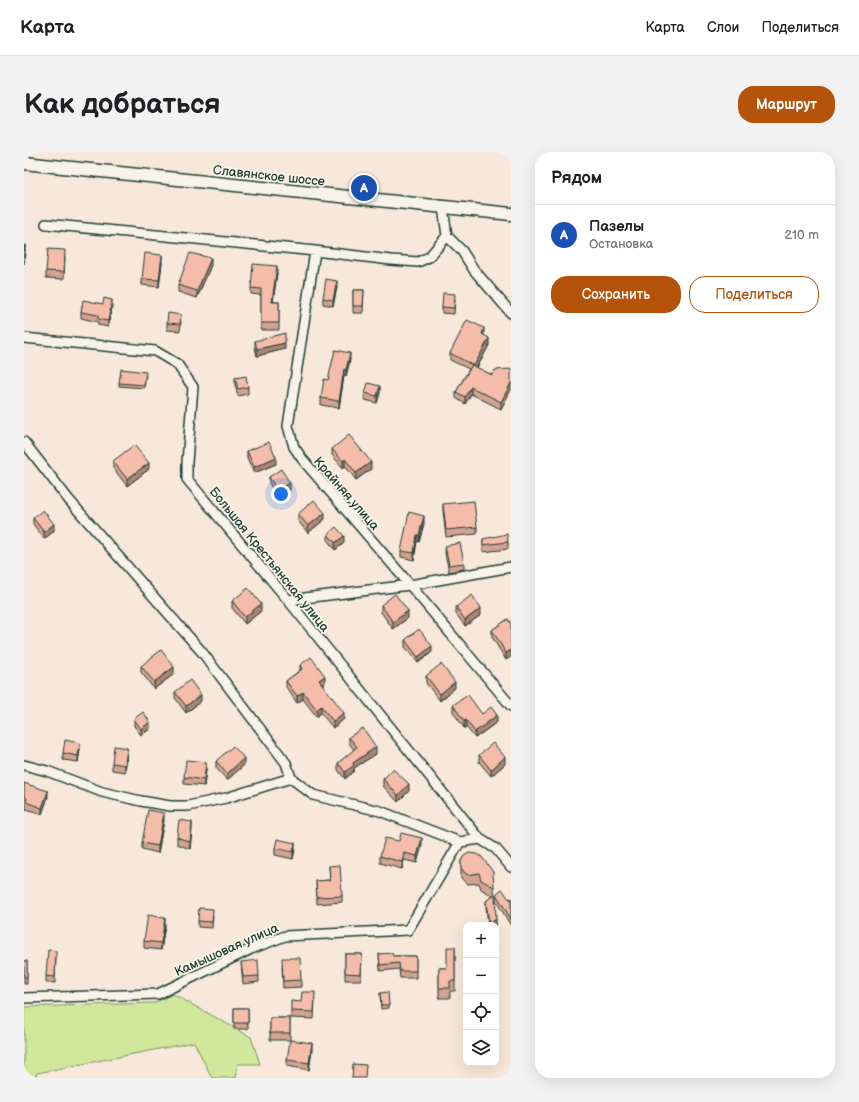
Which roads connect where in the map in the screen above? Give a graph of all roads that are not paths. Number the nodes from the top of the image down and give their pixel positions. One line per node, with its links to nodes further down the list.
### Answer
1 (24, 163): 2 (main road, Славянское шоссе)
2 (443, 207): 3 (main road, Славянское шоссе); 5 (street)
3 (511, 214)
4 (46, 224): 6 (street)
5 (447, 236): 6 (street); 7 (street)
6 (315, 251): 11 (street, Крайняя улица)
7 (511, 313)
8 (24, 338): 12 (street, Большая Крестьянская улица)
9 (24, 442): 15 (street)
10 (511, 567): 11 (street)
11 (410, 585): 12 (street); 13 (street, Крайняя улица)
12 (288, 600): 16 (street, Большая Крестьянская улица)
13 (511, 706)
14 (24, 765): 15 (street)
15 (291, 778): 17 (street)
16 (480, 840): 17 (street); 18 (street, Большая Крестьянская улица)
17 (460, 842): 19 (street, Камышовая улица)
18 (511, 867)
19 (24, 998)

